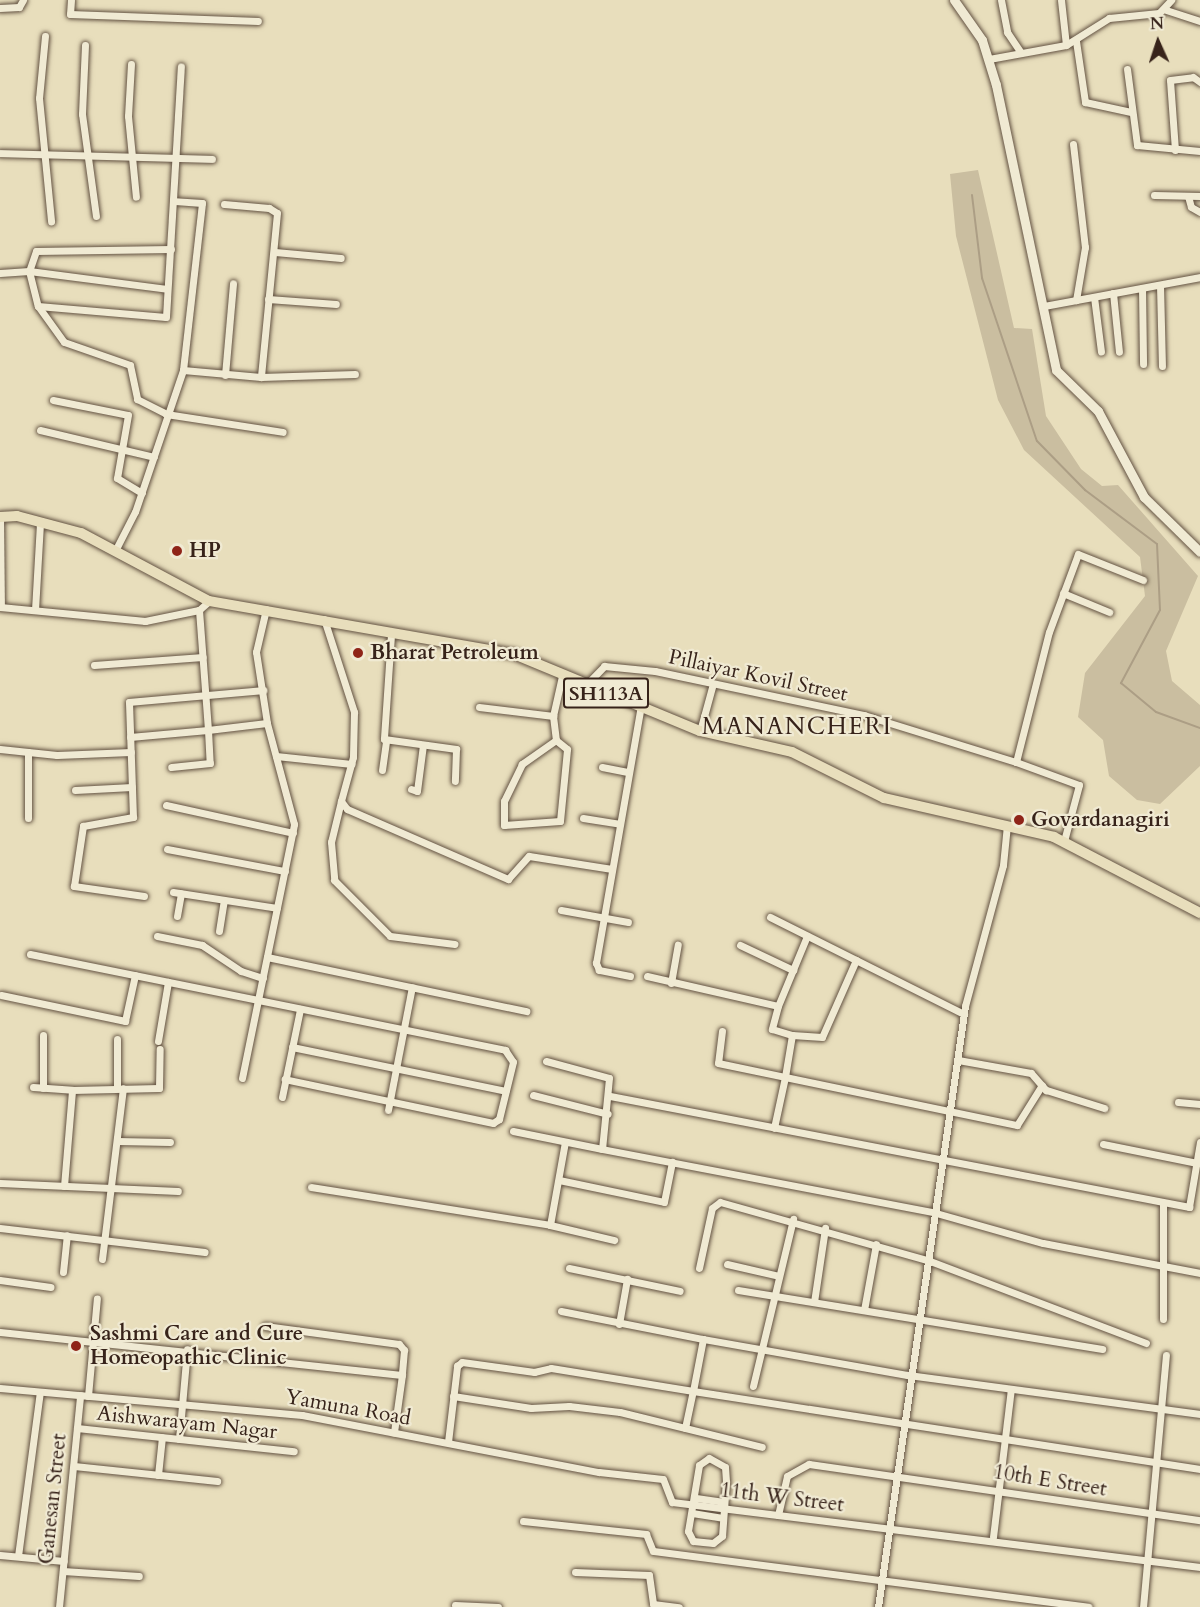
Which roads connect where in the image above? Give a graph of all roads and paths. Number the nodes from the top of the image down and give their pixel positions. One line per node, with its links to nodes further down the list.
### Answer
1 (23, 0): 7 (street)
2 (70, 0): 9 (street)
3 (954, 0): 16 (street)
4 (1001, 0): 15 (street)
5 (1061, 0): 14 (street)
6 (1171, 0): 8 (street)
7 (0, 8)
8 (1166, 10): 10 (street); 12 (street)
9 (258, 21)
10 (1200, 21)
11 (45, 36): 26 (street)
12 (1076, 41): 14 (street); 21 (street)
13 (85, 45): 28 (street)
14 (1066, 45): 15 (street)
15 (1021, 53): 16 (street)
16 (989, 59): 56 (street)
17 (131, 64): 27 (street)
18 (181, 66): 29 (street)
19 (1127, 69): 21 (street)
20 (1200, 82): 23 (street)
21 (1131, 112): 23 (street)
22 (1073, 144): 53 (street)
23 (1175, 150): 24 (street)
24 (1200, 151)
25 (0, 153): 26 (street)
26 (43, 154): 28 (street); 39 (street)
27 (132, 154): 28 (street); 29 (street); 34 (street)
28 (86, 156): 38 (street)
29 (175, 156): 30 (street); 35 (street)
30 (212, 159)
31 (1154, 195): 32 (street)
32 (1188, 196): 33 (street); 37 (street)
33 (1200, 196)
34 (136, 197)
35 (175, 201): 40 (street); 61 (street)
36 (224, 204): 41 (street)
37 (1200, 212)
38 (96, 216)
39 (51, 221)
40 (171, 249): 43 (street); 49 (street)
41 (275, 252): 42 (street); 52 (street)
42 (341, 258)
43 (29, 271): 44 (street); 49 (street); 55 (street)
44 (0, 273)
45 (1200, 277): 47 (street)
46 (233, 283): 63 (street)
47 (1160, 285): 48 (street); 60 (street)
48 (1142, 288): 50 (street); 59 (street)
49 (167, 289): 55 (street)
50 (1113, 293): 51 (street); 58 (street)
51 (1094, 297): 53 (street); 57 (street)
52 (268, 299): 54 (street); 64 (street)
53 (1076, 300): 56 (street)
54 (336, 304)
55 (38, 306): 66 (street)
56 (1044, 306): 75 (street)
57 (1101, 352)
58 (1119, 352)
59 (1143, 364)
60 (1162, 366)
61 (183, 370): 63 (street); 66 (street)
62 (355, 374): 64 (street)
63 (225, 375): 64 (street)
64 (261, 377)
65 (53, 400): 69 (street)
66 (166, 414): 68 (street); 70 (street)
67 (40, 429): 69 (street)
68 (283, 432)
69 (120, 449): 70 (street); 71 (street)
70 (154, 457): 71 (street)
71 (142, 493): 74 (street)
72 (0, 517): 73 (main road, SH113A); 79 (street)
73 (40, 522): 74 (main road, SH113A); 81 (street)
74 (117, 548): 78 (main road, SH113A)
75 (1200, 552)
76 (1143, 580): 77 (street)
77 (1063, 593): 83 (street); 107 (street)
78 (208, 601): 80 (main road, SH113A); 82 (street)
79 (1, 607): 81 (street)
80 (266, 609): 84 (main road, SH113A); 91 (street)
81 (34, 610): 82 (street)
82 (199, 610): 86 (street)
83 (1109, 612)
84 (324, 619): 85 (main road, SH113A); 108 (street)
85 (391, 635): 88 (main road, SH113A); 101 (street)
86 (203, 657): 87 (street); 92 (street)
87 (94, 665)
88 (562, 676): 89 (main road, SH113A); 95 (street)
89 (585, 686): 90 (street, Pillaiyar Kovil Street); 93 (main road, SH113A)
90 (712, 687): 98 (street); 107 (street, Pillaiyar Kovil Street)
91 (262, 690): 92 (street); 96 (street)
92 (206, 694): 97 (street); 99 (street)
93 (641, 705): 98 (main road, SH113A); 112 (street)
94 (479, 707): 95 (street)
95 (553, 716): 100 (street)
96 (267, 723): 97 (street); 106 (street)
97 (208, 730): 99 (street); 109 (street)
98 (700, 731): 122 (main road, SH113A)
99 (130, 737): 105 (street)
100 (556, 740): 100 (street)
101 (386, 741): 102 (street); 111 (street)
102 (423, 745): 113 (street); 115 (street)
103 (0, 748): 104 (street)
104 (28, 752): 105 (street); 119 (street)
105 (131, 752): 114 (street)
106 (276, 756): 108 (street); 123 (street)
107 (1016, 762): 124 (street, Pillaiyar Kovil Street)
108 (352, 764): 117 (street)
109 (171, 767)
110 (602, 767): 112 (street)
111 (382, 770)
112 (628, 772): 121 (street)
113 (455, 781)
114 (132, 787): 116 (street); 128 (street)
115 (411, 789)
116 (75, 790)
117 (341, 801): 126 (street); 140 (street)
118 (166, 806): 123 (street)
119 (28, 818)
120 (583, 818): 121 (street)
121 (620, 824): 126 (street)
122 (1007, 825): 124 (main road, SH113A); 159 (street)
123 (292, 833): 127 (street)
124 (1064, 841): 132 (main road, SH113A)
125 (167, 849): 127 (street)
126 (612, 869): 135 (street)
127 (285, 871): 130 (street)
128 (144, 896)
129 (224, 900): 130 (street); 133 (street); 137 (street)
130 (277, 908): 144 (street)
131 (561, 910): 135 (street)
132 (1200, 913)
133 (177, 916)
134 (770, 916): 139 (street)
135 (604, 918): 136 (street); 148 (street)
136 (628, 922)
137 (219, 931)
138 (157, 936): 150 (street)
139 (807, 936): 145 (street); 146 (street)
140 (455, 944)
141 (678, 945): 152 (street)
142 (740, 945): 146 (street)
143 (30, 954): 147 (street)
144 (267, 957): 150 (street); 153 (street)
145 (856, 960): 159 (street); 163 (street)
146 (794, 970): 156 (street)
147 (135, 975): 151 (street); 154 (street)
148 (630, 976)
149 (647, 976): 152 (street)
150 (263, 978): 155 (street)
151 (168, 982): 155 (street); 165 (street)
152 (671, 983): 156 (street)
153 (412, 987): 158 (street); 160 (street)
154 (1, 995)
155 (258, 1000): 157 (street); 172 (street)
156 (778, 1006): 163 (street)
157 (300, 1009): 160 (street); 166 (street)
158 (526, 1011)
159 (964, 1014): 168 (street)
160 (403, 1030): 170 (street); 179 (street)
161 (722, 1031): 171 (street)
162 (43, 1035): 176 (street)
163 (792, 1035): 171 (street)
164 (117, 1039): 177 (street)
165 (158, 1041)
166 (292, 1047): 170 (street); 173 (street)
167 (160, 1049): 177 (street)
168 (958, 1060): 174 (street); 188 (street)
169 (546, 1061): 181 (street)
170 (396, 1068): 179 (street); 183 (street)
171 (785, 1077): 188 (street); 190 (street)
172 (242, 1078)
173 (285, 1079): 182 (street); 183 (street)
174 (1042, 1085): 186 (street); 188 (street)
175 (33, 1087): 176 (street)
176 (42, 1088): 178 (street)
177 (120, 1088): 178 (street); 192 (street)
178 (72, 1090): 203 (street)
179 (506, 1091): 183 (street)
180 (533, 1095): 189 (street)
181 (610, 1095): 189 (street); 190 (street)
182 (282, 1097)
183 (389, 1101): 187 (street)
184 (1178, 1102): 185 (street)
185 (1200, 1104)
186 (1104, 1108)
187 (388, 1110)
188 (950, 1110): 199 (street)
189 (608, 1114): 197 (street)
190 (774, 1128): 199 (street)
191 (513, 1131): 194 (street)
192 (117, 1141): 193 (street); 206 (street)
193 (170, 1142)
194 (565, 1142): 197 (street); 201 (street)
195 (1200, 1142): 200 (street)
196 (1103, 1144): 200 (street)
197 (602, 1149): 198 (street)
198 (672, 1162): 201 (street); 208 (street)
199 (944, 1162): 207 (street); 208 (street)
200 (1197, 1162): 207 (street)
201 (559, 1180): 210 (street)
202 (0, 1183): 203 (street)
203 (64, 1186): 206 (street)
204 (311, 1186): 210 (street)
205 (178, 1191): 206 (street)
206 (112, 1192): 214 (street)
207 (1163, 1203): 221 (street)
208 (936, 1213): 219 (street); 221 (street)
209 (793, 1218): 212 (street); 223 (street); 226 (street)
210 (550, 1226): 215 (street)
211 (0, 1228): 213 (street)
212 (825, 1228): 216 (street); 234 (street)
213 (67, 1235): 214 (street); 224 (street)
214 (105, 1239): 217 (street); 218 (street)
215 (614, 1240)
216 (876, 1244): 219 (street); 235 (street)
217 (205, 1252)
218 (102, 1259)
219 (930, 1261): 237 (street); 244 (street)
220 (727, 1264): 226 (street)
221 (1164, 1266): 225 (street); 238 (street)
222 (569, 1268): 228 (street)
223 (699, 1268)
224 (63, 1272)
225 (1200, 1273)
226 (779, 1276): 232 (street)
227 (0, 1280): 229 (street)
228 (627, 1280): 231 (street); 239 (street)
229 (51, 1287)
230 (738, 1290): 232 (street)
231 (680, 1291)
232 (775, 1295): 234 (street); 246 (street)
233 (97, 1298): 243 (street, Ganesan Street)
234 (814, 1302): 235 (street)
235 (864, 1310): 237 (street)
236 (561, 1311): 239 (street)
237 (918, 1318): 247 (street); 249 (street)
238 (1163, 1319)
239 (619, 1324): 242 (street)
240 (265, 1326): 250 (street)
241 (0, 1332): 243 (street)
242 (703, 1339): 246 (street); 254 (street)
243 (93, 1343): 245 (street); 256 (street, Ganesan Street)
244 (1146, 1343)
245 (187, 1349): 250 (street); 258 (street)
246 (760, 1349): 249 (street); 251 (street)
247 (1102, 1349)
248 (1166, 1355): 259 (street)
249 (908, 1375): 253 (street); 261 (street)
250 (402, 1376): 264 (street)
251 (753, 1386)
252 (0, 1388): 255 (street, Yamuna Road)
253 (1011, 1389): 259 (street); 267 (street)
254 (693, 1391): 257 (street); 261 (street); 263 (street)
255 (40, 1392): 256 (street, Yamuna Road); 290 (street)
256 (84, 1395): 258 (street, Yamuna Road); 262 (street, Ganesan Street)
257 (453, 1396): 263 (street); 268 (street)
258 (183, 1401): 264 (street, Yamuna Road); 266 (street)
259 (1159, 1407): 260 (street); 271 (street)
260 (1200, 1414)
261 (901, 1424): 267 (street); 274 (street)
262 (77, 1428): 265 (street, Aishwarayam Nagar); 272 (street, Ganesan Street)
263 (685, 1428): 269 (street)
264 (394, 1432): 268 (street, Yamuna Road)
265 (162, 1437): 266 (street, Aishwarayam Nagar); 275 (street)
266 (179, 1439): 270 (street, Aishwarayam Nagar)
267 (1004, 1440): 271 (street); 277 (street)
268 (448, 1442): 279 (street, Yamuna Road)
269 (762, 1447)
270 (294, 1451)
271 (1155, 1463): 273 (street); 282 (street)
272 (74, 1466): 275 (street); 291 (street, Ganesan Street)
273 (1200, 1469)
274 (895, 1474): 277 (street, 10th E Street); 283 (street, 10th E Street); 287 (street)
275 (158, 1475): 276 (street)
276 (217, 1481)
277 (999, 1490): 282 (street, 10th E Street); 288 (street)
278 (696, 1501): 279 (street, 11th W Street); 280 (street, 11th W Street); 280 (street); 281 (street)
279 (672, 1502)
280 (724, 1505): 283 (street, 11th W Street); 284 (street)
281 (692, 1513): 284 (street); 284 (street)
282 (1150, 1513): 285 (street, 10th E Street); 292 (street)
283 (778, 1515): 287 (street, 11th W Street)
284 (723, 1518)
285 (1200, 1520)
286 (523, 1521): 297 (street)
287 (887, 1528): 292 (street, 11th W Street); 297 (street)
288 (993, 1537)
289 (0, 1555): 290 (street)
290 (18, 1556): 291 (street)
291 (64, 1561): 294 (street, Ganesan Street)
292 (1144, 1562): 293 (street, 11th W Street); 305 (street)
293 (1200, 1568)
294 (63, 1571): 296 (street); 300 (street, Ganesan Street)
295 (575, 1572): 299 (street)
296 (139, 1576)
297 (881, 1581): 303 (street); 304 (street)
298 (456, 1605): 301 (street)
299 (653, 1605): 302 (street)
300 (59, 1607)
301 (498, 1607)
302 (679, 1607)
303 (878, 1607)
304 (1088, 1607)
305 (1143, 1607)

